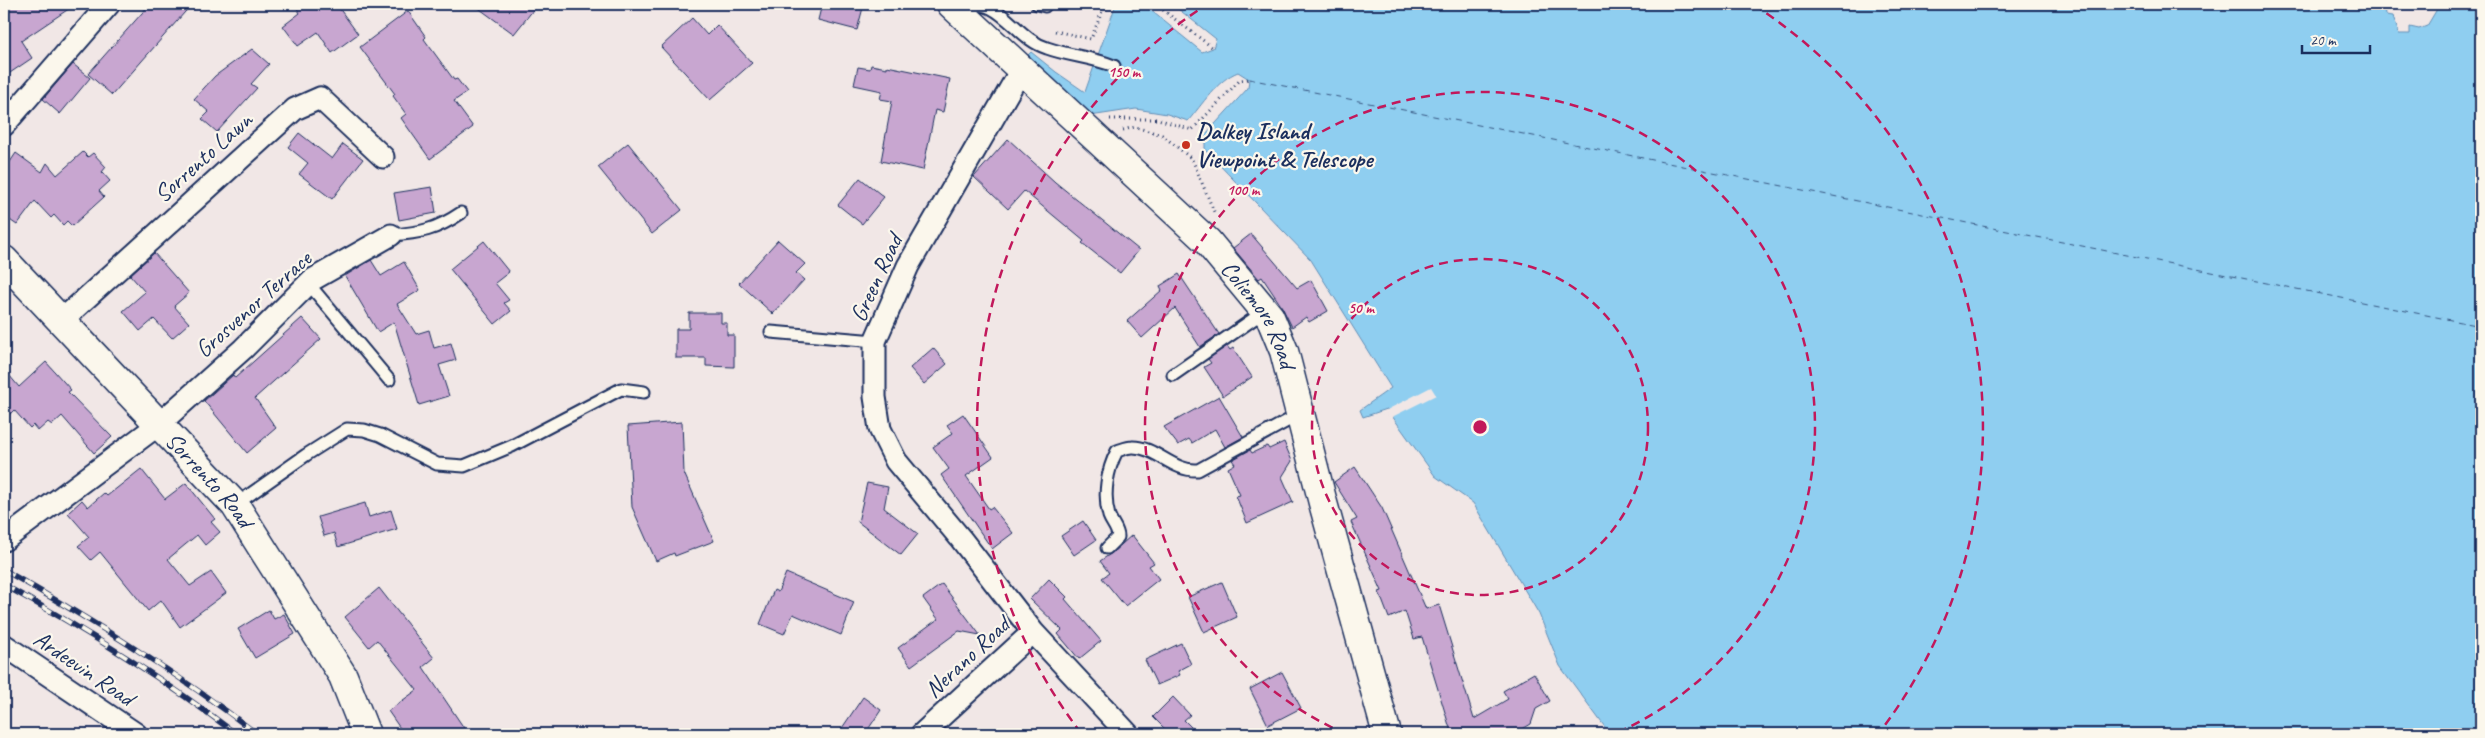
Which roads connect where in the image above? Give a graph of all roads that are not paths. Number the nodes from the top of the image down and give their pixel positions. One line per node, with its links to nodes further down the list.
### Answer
1 (109, 4): 5 (street)
2 (953, 4): 3 (lane); 4 (street, Coliemore Road)
3 (1114, 66)
4 (1021, 70): 11 (street, Coliemore Road); 14 (street, Green Road)
5 (4, 125)
6 (383, 156): 12 (street, Sorrento Lawn)
7 (460, 213): 8 (lane)
8 (391, 235): 10 (street, Grosvenor Terrace)
9 (4, 260): 12 (street, Sorrento Road)
10 (308, 283): 16 (lane); 19 (street, Grosvenor Terrace)
11 (1265, 311): 15 (lane); 18 (street, Coliemore Road)
12 (62, 320): 19 (street, Sorrento Road)
13 (772, 332): 14 (lane)
14 (875, 341): 23 (street, Green Road)
15 (1173, 375)
16 (389, 380)
17 (644, 392): 20 (lane)
18 (1301, 414): 22 (lane); 29 (street, Coliemore Road)
19 (158, 424): 20 (street, Sorrento Road); 21 (street, Grosvenor Terrace)
20 (235, 505): 26 (street, Sorrento Road)
21 (4, 540)
22 (1107, 548)
23 (1033, 632): 27 (street, Nerano Road); 28 (street, Nerano Road)
24 (4, 645): 25 (street, Ardeevin Road)
25 (136, 734)
26 (366, 734)
27 (922, 734)
28 (1128, 734)
29 (1387, 734)

